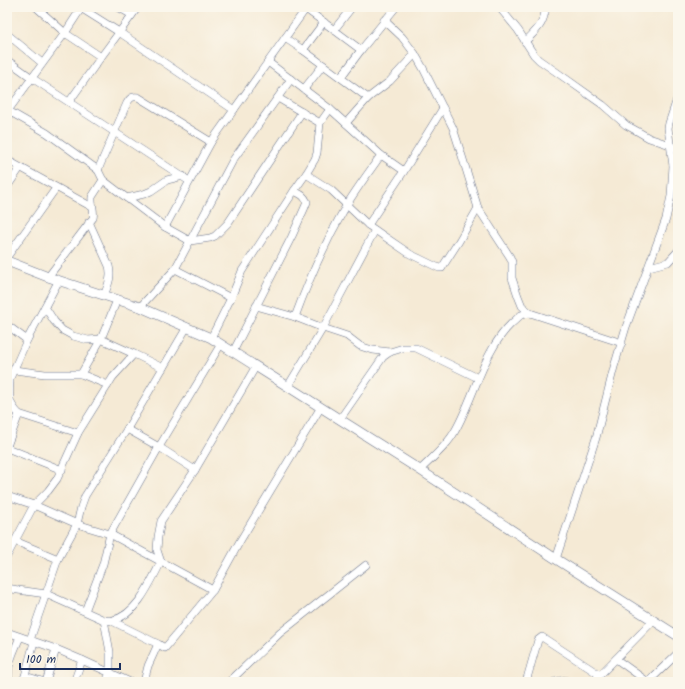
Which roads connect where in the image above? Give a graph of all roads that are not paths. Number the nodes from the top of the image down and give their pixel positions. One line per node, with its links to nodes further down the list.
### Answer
1 (36, 7): 15 (street)
2 (118, 7): 10 (street)
3 (138, 7): 10 (street)
4 (352, 7): 13 (street)
5 (396, 7): 11 (street)
6 (499, 7): 18 (street)
7 (546, 7): 18 (street)
8 (82, 8): 14 (street); 15 (street)
9 (306, 8): 12 (street); 17 (street)
10 (132, 15): 14 (street)
11 (384, 20): 20 (street); 21 (street)
12 (324, 22): 13 (street); 19 (street)
13 (334, 30): 20 (street)
14 (119, 32): 22 (street); 37 (street)
15 (65, 33): 22 (street); 25 (street)
16 (7, 34): 25 (street)
17 (285, 38): 19 (street); 24 (street)
18 (525, 42): 44 (street)
19 (303, 50): 26 (street)
20 (360, 50): 27 (street)
21 (415, 54): 33 (street); 35 (street)
22 (101, 57): 34 (street)
23 (7, 60): 28 (street)
24 (268, 62): 29 (street); 37 (street)
25 (42, 63): 28 (street)
26 (323, 65): 27 (street); 30 (street)
27 (341, 77): 33 (street)
28 (32, 78): 34 (street); 38 (street)
29 (291, 79): 30 (street); 32 (street)
30 (304, 89): 36 (street)
31 (678, 96): 44 (street)
32 (278, 98): 39 (street); 66 (street)
33 (368, 98): 41 (street)
34 (69, 102): 42 (street)
35 (443, 108): 50 (street); 61 (street)
36 (330, 109): 40 (street); 41 (street)
37 (234, 110): 43 (street)
38 (7, 111): 49 (street)
39 (302, 112): 40 (street); 66 (street)
40 (320, 123): 51 (street)
41 (346, 123): 46 (street)
42 (114, 132): 43 (street); 49 (street); 52 (street)
43 (211, 142): 54 (street)
44 (670, 145): 45 (street); 70 (street)
45 (678, 150)
46 (381, 155): 50 (street); 59 (street)
47 (7, 160): 48 (street)
48 (20, 168): 55 (street); 56 (street)
49 (98, 170): 53 (street)
50 (404, 171): 63 (street)
51 (306, 174): 57 (street); 59 (street)
52 (183, 176): 54 (street); 58 (street)
53 (103, 180): 58 (street); 60 (street)
54 (190, 181): 64 (street)
55 (7, 188)
56 (56, 188): 60 (street); 68 (street)
57 (294, 191): 75 (street); 77 (street)
58 (127, 198): 64 (street)
59 (347, 205): 63 (street); 83 (street)
60 (92, 207): 62 (street)
61 (478, 208): 65 (street); 78 (street)
62 (89, 222): 72 (street); 74 (street)
63 (368, 225): 65 (street)
64 (166, 227): 66 (street)
65 (375, 230): 86 (street)
66 (190, 241): 71 (street)
67 (678, 251): 70 (street)
68 (7, 256)
69 (7, 261): 72 (street)
70 (649, 267): 90 (street)
71 (175, 269): 75 (street); 80 (street)
72 (48, 277): 73 (street)
73 (59, 280): 74 (street); 79 (street)
74 (104, 296): 76 (street)
75 (230, 298): 88 (street)
76 (117, 300): 80 (street); 87 (street)
77 (256, 306): 83 (street); 92 (street)
78 (522, 306): 81 (street); 82 (street)
79 (45, 307): 87 (street); 89 (street)
80 (140, 308): 85 (street)
81 (530, 313): 82 (street); 90 (street)
82 (520, 316): 99 (street)
83 (295, 317): 86 (street)
84 (7, 325): 89 (street)
85 (187, 327): 88 (street); 96 (street)
86 (323, 328): 93 (street); 102 (street)
87 (100, 338): 94 (street); 98 (street)
88 (211, 338): 91 (street)
89 (27, 340): 97 (street)
90 (622, 343): 120 (street)
91 (221, 344): 92 (street); 109 (street)
92 (233, 352): 95 (street)
93 (390, 352): 99 (street); 105 (street)
94 (134, 354): 96 (street); 101 (street)
95 (256, 366): 102 (street); 111 (street)
96 (163, 368): 106 (street)
97 (14, 370): 98 (street); 100 (street)
98 (81, 374): 101 (street)
99 (478, 378): 112 (street)
100 (8, 381): 104 (street)
101 (108, 385): 107 (street)
102 (288, 386): 103 (street)
103 (321, 407): 105 (street); 124 (street)
104 (19, 414): 107 (street); 108 (street)
105 (340, 419): 112 (street)
106 (127, 429): 109 (street); 115 (street)
107 (78, 433): 110 (street)
108 (7, 447): 110 (street)
109 (159, 447): 111 (street); 116 (street)
110 (62, 470): 114 (street)
111 (195, 470): 121 (street)
112 (420, 470): 120 (street)
113 (7, 496): 114 (street)
114 (34, 506): 115 (street); 117 (street)
115 (77, 524): 116 (street); 119 (street)
116 (110, 534): 121 (street); 126 (street)
117 (15, 541): 118 (street); 119 (street)
118 (7, 556)
119 (58, 559): 125 (street)
120 (556, 559): 129 (street)
121 (161, 562): 124 (street); 128 (street)
122 (366, 565): 148 (street)
123 (7, 588): 125 (street)
124 (213, 590): 134 (street)
125 (46, 594): 126 (street); 133 (street)
126 (85, 611): 127 (street)
127 (104, 620): 128 (street); 139 (street)
128 (112, 621): 134 (street)
129 (653, 621): 131 (street); 137 (street)
130 (7, 632): 132 (street)
131 (678, 636)
132 (20, 637): 133 (street); 142 (street)
133 (32, 641): 135 (street); 141 (street)
134 (158, 644): 147 (street)
135 (56, 649): 138 (street); 143 (street)
136 (678, 653): 153 (street)
137 (616, 659): 140 (street); 153 (street)
138 (82, 660): 139 (street); 144 (street)
139 (110, 672): 145 (street); 146 (street)
140 (600, 675): 149 (street); 152 (street)
141 (23, 679): 143 (street)
142 (9, 682)
143 (45, 682)
144 (74, 682)
145 (106, 682)
146 (130, 682)
147 (144, 682)
148 (229, 682)
149 (526, 682)
150 (555, 682): 151 (street)
151 (570, 682)
152 (593, 682)
153 (648, 682)

